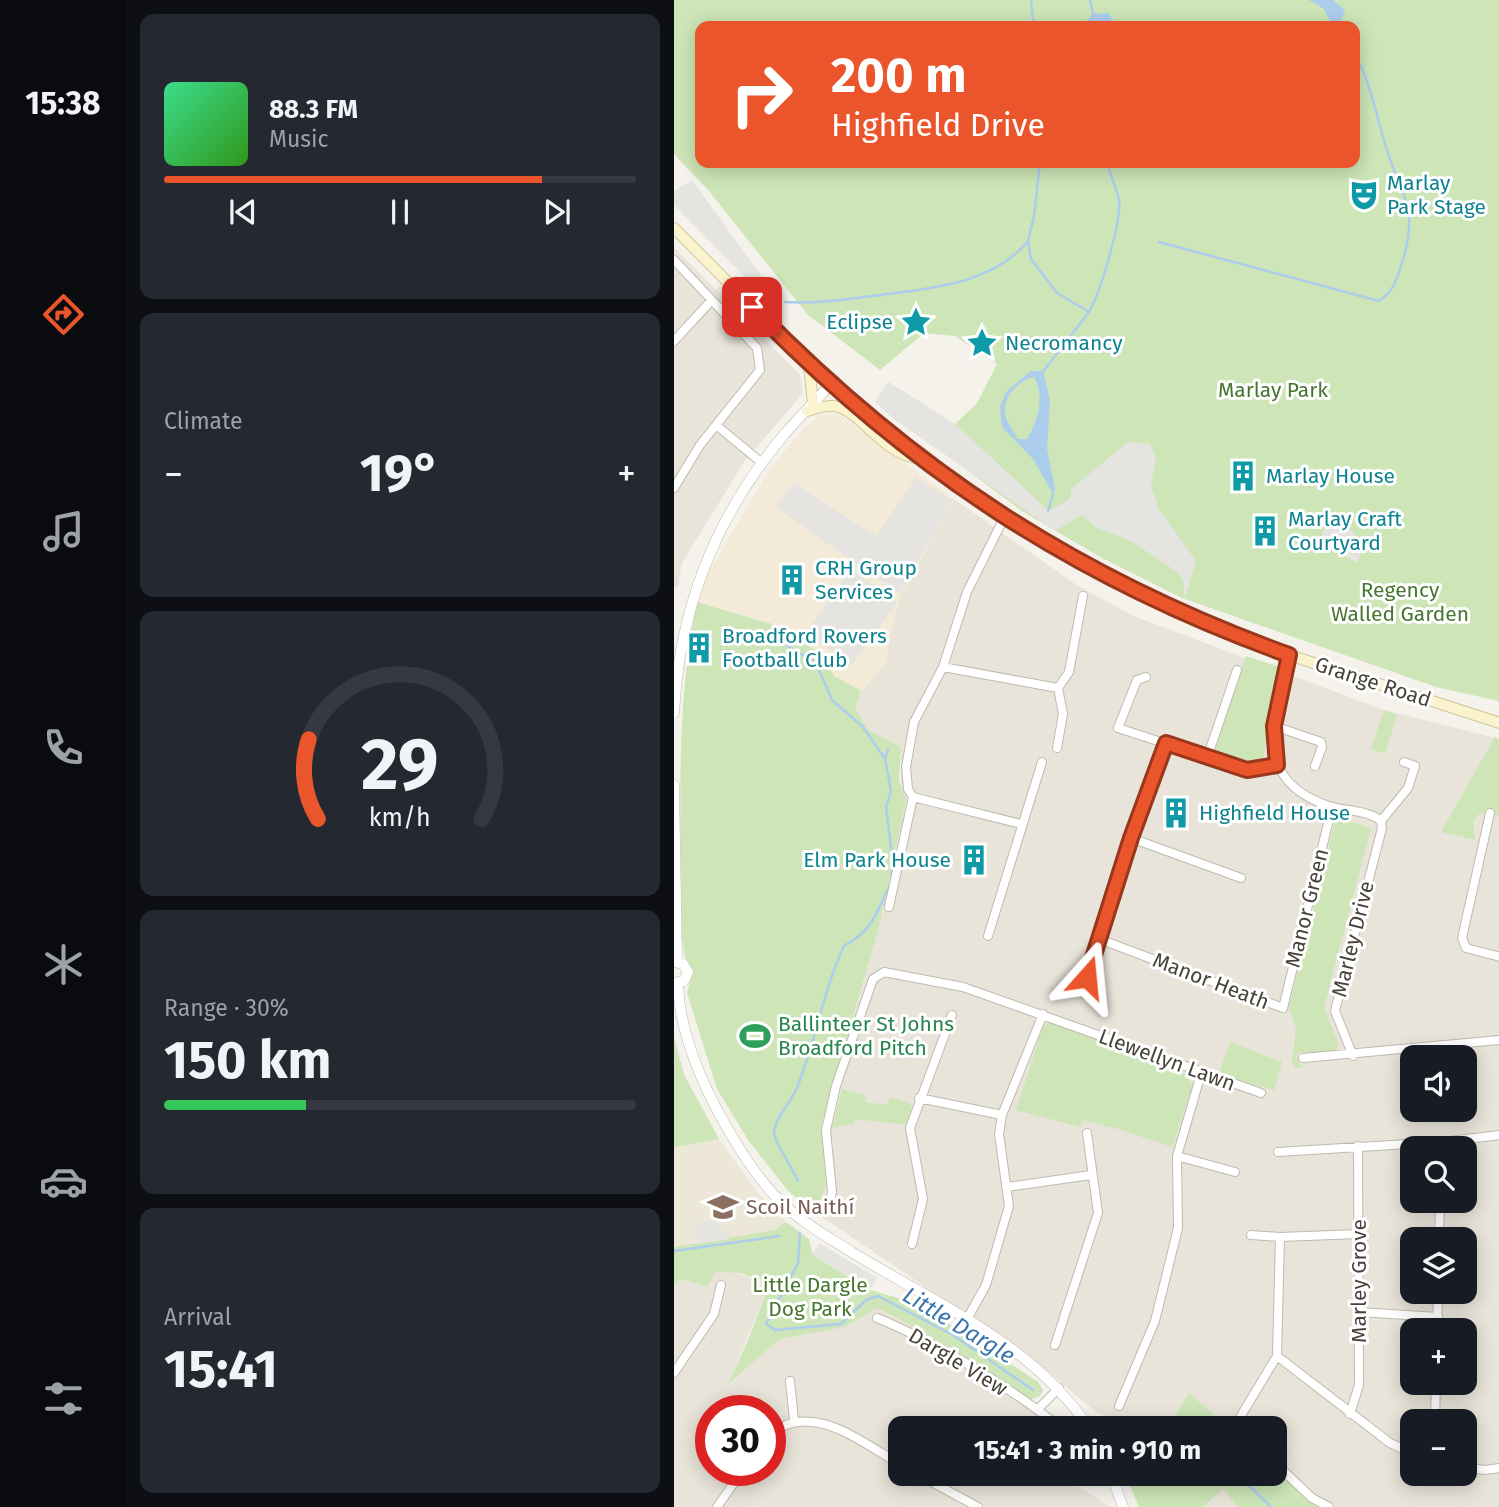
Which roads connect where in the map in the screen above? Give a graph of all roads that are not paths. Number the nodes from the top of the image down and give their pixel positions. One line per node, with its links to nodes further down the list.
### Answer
1 (674, 228): 5 (main road, Grange Road)
2 (674, 260): 3 (street)
3 (711, 301): 4 (street); 8 (street)
4 (674, 341)
5 (809, 365): 6 (main road, Grange Road); 7 (main road)
6 (830, 385): 7 (street); 9 (main road, Grange Road)
7 (810, 407): 9 (main road); 10 (street)
8 (716, 425): 10 (street); 11 (street)
9 (918, 458): 12 (main road, Grange Road)
10 (762, 463): 19 (street)
11 (674, 488)
12 (1004, 517): 14 (main road, Grange Road); 15 (street)
13 (1083, 596): 18 (street)
14 (1289, 655): 20 (main road, Grange Road); 21 (street)
15 (943, 667): 18 (street); 30 (street)
16 (1237, 670): 24 (street)
17 (1146, 677): 22 (street)
18 (1058, 688): 23 (street)
19 (674, 713)
20 (1499, 723)
21 (1274, 726): 27 (street); 28 (street)
22 (1166, 743): 24 (street); 35 (street)
23 (1057, 748)
24 (1207, 758): 27 (street)
25 (1042, 762): 34 (street)
26 (1404, 762): 33 (street)
27 (1277, 765): 31 (street)
28 (1315, 766)
29 (674, 785): 41 (street)
30 (913, 797): 34 (street); 37 (street)
31 (1332, 807): 33 (street); 44 (street, Manor Green)
32 (1490, 813): 40 (street)
33 (1381, 821): 48 (street, Marley Drive)
34 (1021, 824): 38 (street)
35 (1131, 838): 36 (street); 39 (street)
36 (1240, 878)
37 (889, 907)
38 (988, 936)
39 (1099, 939): 42 (street); 44 (street, Manor Heath)
40 (1499, 957)
41 (676, 962): 43 (street)
42 (1087, 977)
43 (676, 983): 74 (street)
44 (1283, 1009)
45 (1043, 1014): 50 (street, Llewellyn Lawn); 53 (street); 64 (street, Llewellyn Lawn)
46 (952, 1015): 52 (street)
47 (1499, 1040): 48 (street)
48 (1353, 1056): 49 (street)
49 (1303, 1058)
50 (1201, 1074): 51 (street, Llewellyn Lawn); 60 (street)
51 (1261, 1093)
52 (919, 1098): 53 (street); 68 (street)
53 (1002, 1115): 63 (street)
54 (1088, 1133): 62 (street)
55 (1499, 1135): 56 (street)
56 (1477, 1139)
57 (1400, 1145): 58 (street)
58 (1358, 1146): 59 (street); 65 (street, Marley Grove)
59 (1278, 1152)
60 (1177, 1157): 61 (street); 80 (street)
61 (1235, 1172)
62 (1091, 1175): 63 (street); 75 (street)
63 (1007, 1187): 74 (street)
64 (830, 1202)
65 (1359, 1234): 67 (street); 71 (street, Marley Grove)
66 (1251, 1235): 67 (street)
67 (1280, 1237): 76 (street)
68 (912, 1244)
69 (721, 1285): 77 (street)
70 (1438, 1304): 72 (street)
71 (1359, 1312): 72 (street); 82 (street, Marley Grove)
72 (1438, 1317)
73 (877, 1318): 81 (street, Dargle View)
74 (967, 1320): 79 (street)
75 (1054, 1345)
76 (1277, 1356): 82 (street); 85 (street)
77 (674, 1373)
78 (790, 1381): 86 (street)
79 (1059, 1388): 81 (street); 84 (street)
80 (1119, 1406)
81 (1038, 1409): 83 (street, Dargle View)
82 (1350, 1414): 88 (street)
83 (1046, 1416)
84 (1080, 1416)
85 (1243, 1416)
86 (794, 1420): 87 (street); 89 (street)
87 (786, 1425)
88 (1400, 1448)
89 (888, 1457)
90 (1477, 1467): 91 (street)
91 (1499, 1468)
92 (1287, 1474): 99 (street)
93 (732, 1486): 96 (street)
94 (939, 1486): 97 (street)
95 (1115, 1486): 98 (street)
96 (717, 1507)
97 (977, 1507)
98 (1123, 1507)
99 (1329, 1507)

